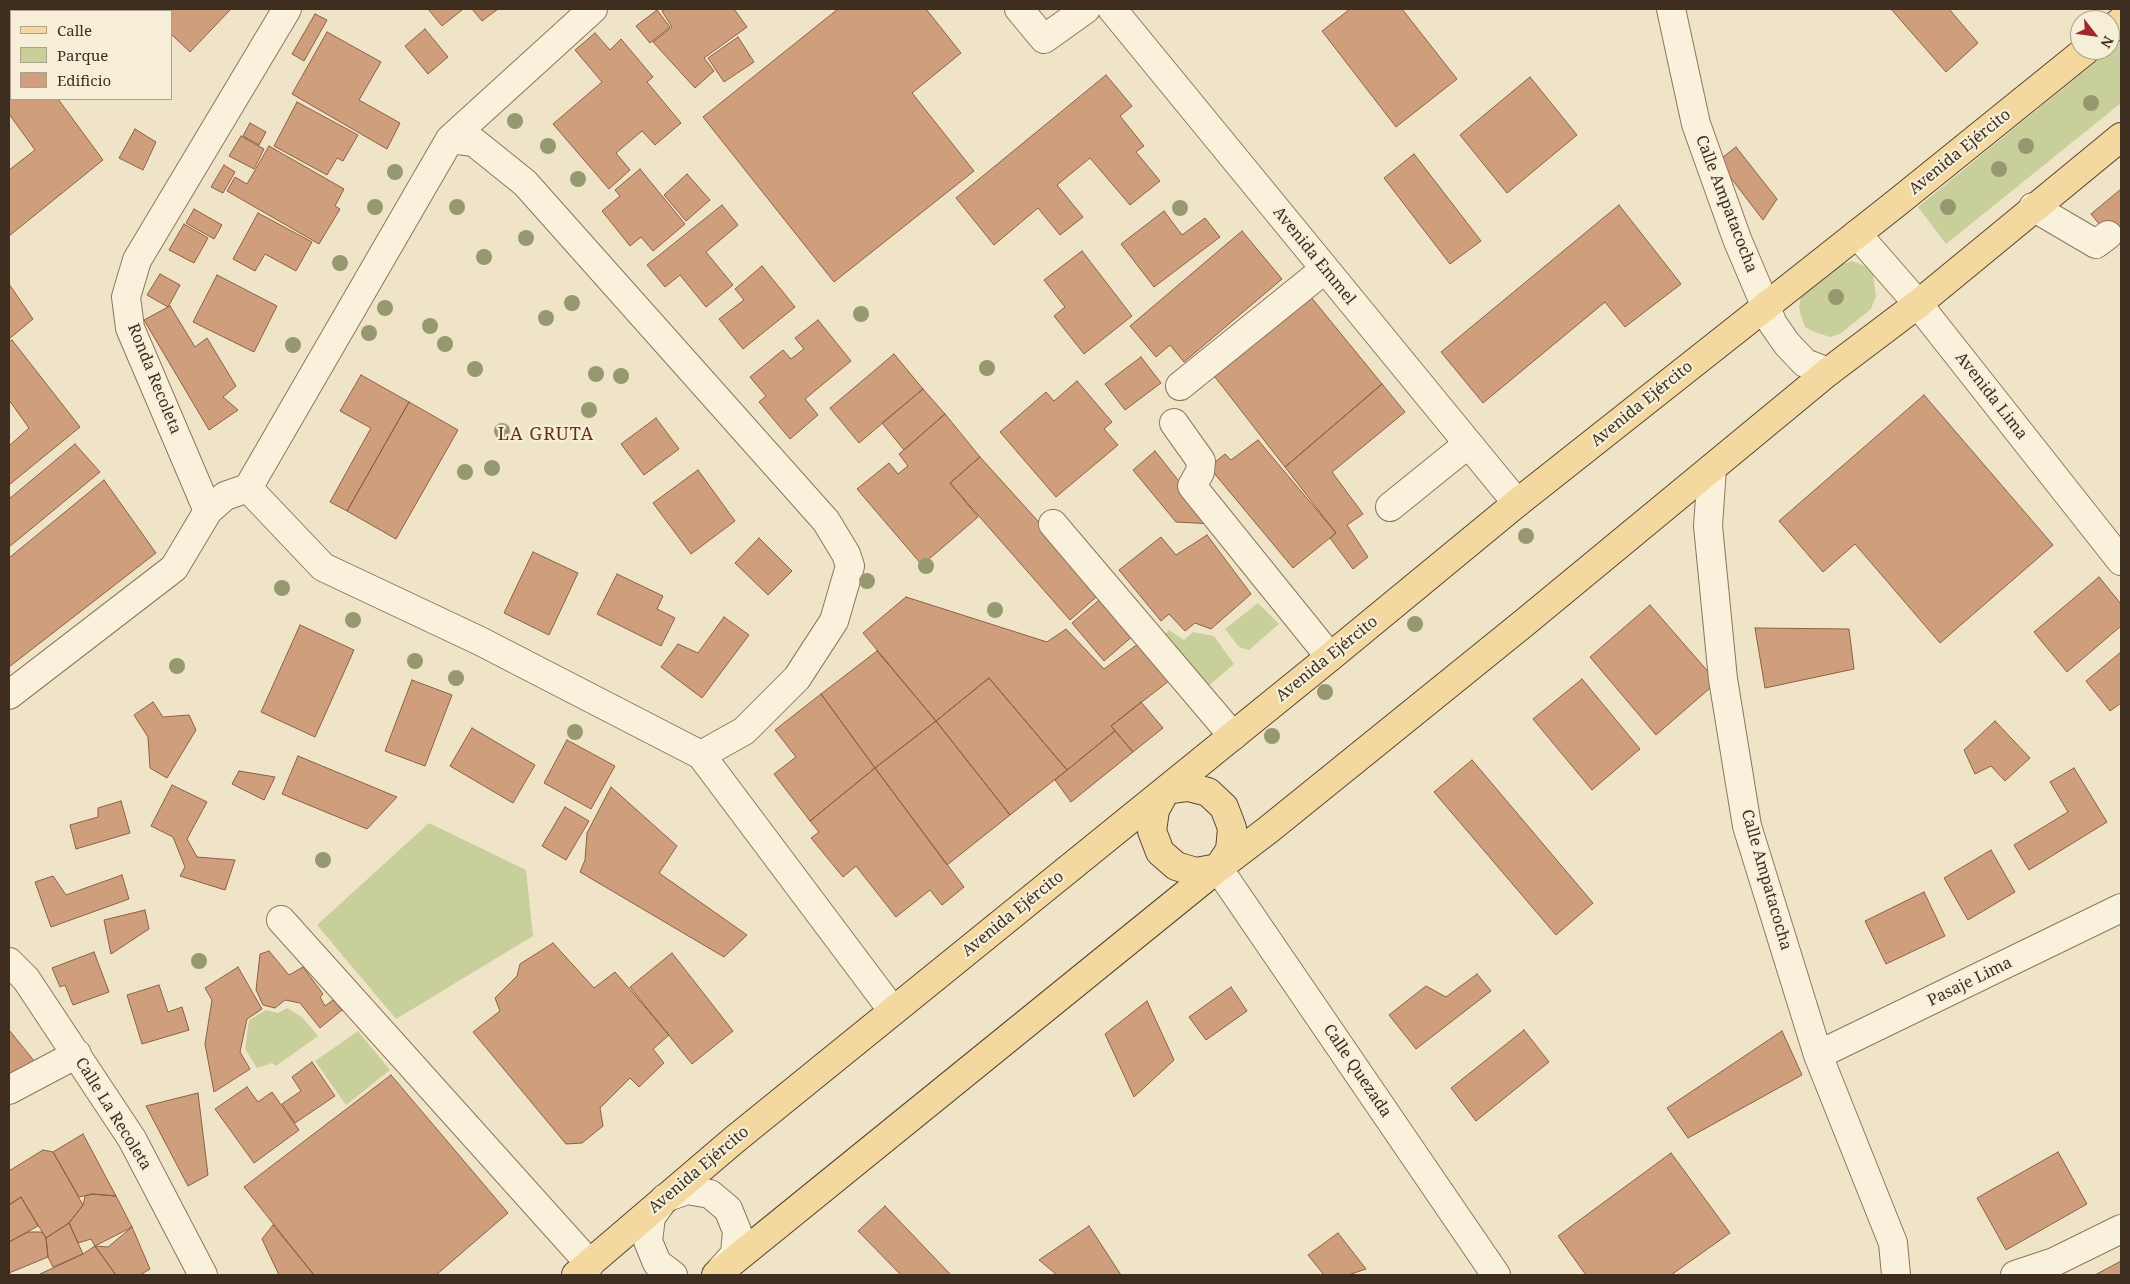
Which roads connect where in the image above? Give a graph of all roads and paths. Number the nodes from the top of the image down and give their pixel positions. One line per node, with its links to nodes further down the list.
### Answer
1 (287, 9): 24 (street, Ronda Recoleta)
2 (593, 9): 9 (street)
3 (1019, 9): 4 (street)
4 (1086, 9)
5 (1112, 9): 13 (street, Avenida Emmel)
6 (1671, 9): 15 (street, Calle Ampatacocha)
7 (2074, 60): 11 (main road, Avenida Ejército)
8 (2121, 136): 10 (main road)
9 (450, 139): 21 (street); 30 (street)
10 (2033, 207): 12 (street); 14 (main road)
11 (1857, 234): 14 (street, Avenida Lima); 15 (main road, Avenida Ejército)
12 (2108, 235)
13 (1325, 269): 17 (street); 19 (street, Avenida Emmel)
14 (1918, 304): 16 (main road); 26 (street, Avenida Lima)
15 (1766, 305): 16 (street, Calle Ampatacocha); 22 (main road, Avenida Ejército)
16 (1828, 372): 20 (main road)
17 (1180, 386)
18 (1174, 423): 27 (street)
19 (1468, 444): 22 (street, Avenida Emmel); 23 (street)
20 (1712, 468): 32 (main road); 38 (street, Calle Ampatacocha)
21 (248, 488): 24 (street); 30 (street)
22 (1517, 503): 27 (main road, Avenida Ejército)
23 (1390, 507)
24 (208, 510): 28 (street)
25 (1053, 524): 29 (street)
26 (2121, 561)
27 (1330, 657): 29 (main road, Avenida Ejército)
28 (9, 695)
29 (1233, 736): 31 (main road, Avenida Ejército)
30 (701, 755): 36 (street)
31 (1166, 790): 32 (main road); 32 (main road); 36 (main road, Avenida Ejército)
32 (1218, 868): 43 (main road); 46 (street, Calle Quezada)
33 (2121, 908): 38 (street, Pasaje Lima)
34 (281, 920): 42 (street)
35 (9, 962): 37 (street, Calle La Recoleta)
36 (893, 1011): 40 (main road, Avenida Ejército)
37 (76, 1054): 39 (street); 44 (street, Calle La Recoleta)
38 (1818, 1055): 47 (street, Calle Ampatacocha)
39 (9, 1090)
40 (665, 1198): 42 (main road, Avenida Ejército); 43 (street); 45 (street)
41 (2121, 1228): 48 (street)
42 (583, 1270)
43 (718, 1274)
44 (204, 1275)
45 (672, 1275)
46 (1496, 1275)
47 (1896, 1275)
48 (2015, 1275)

